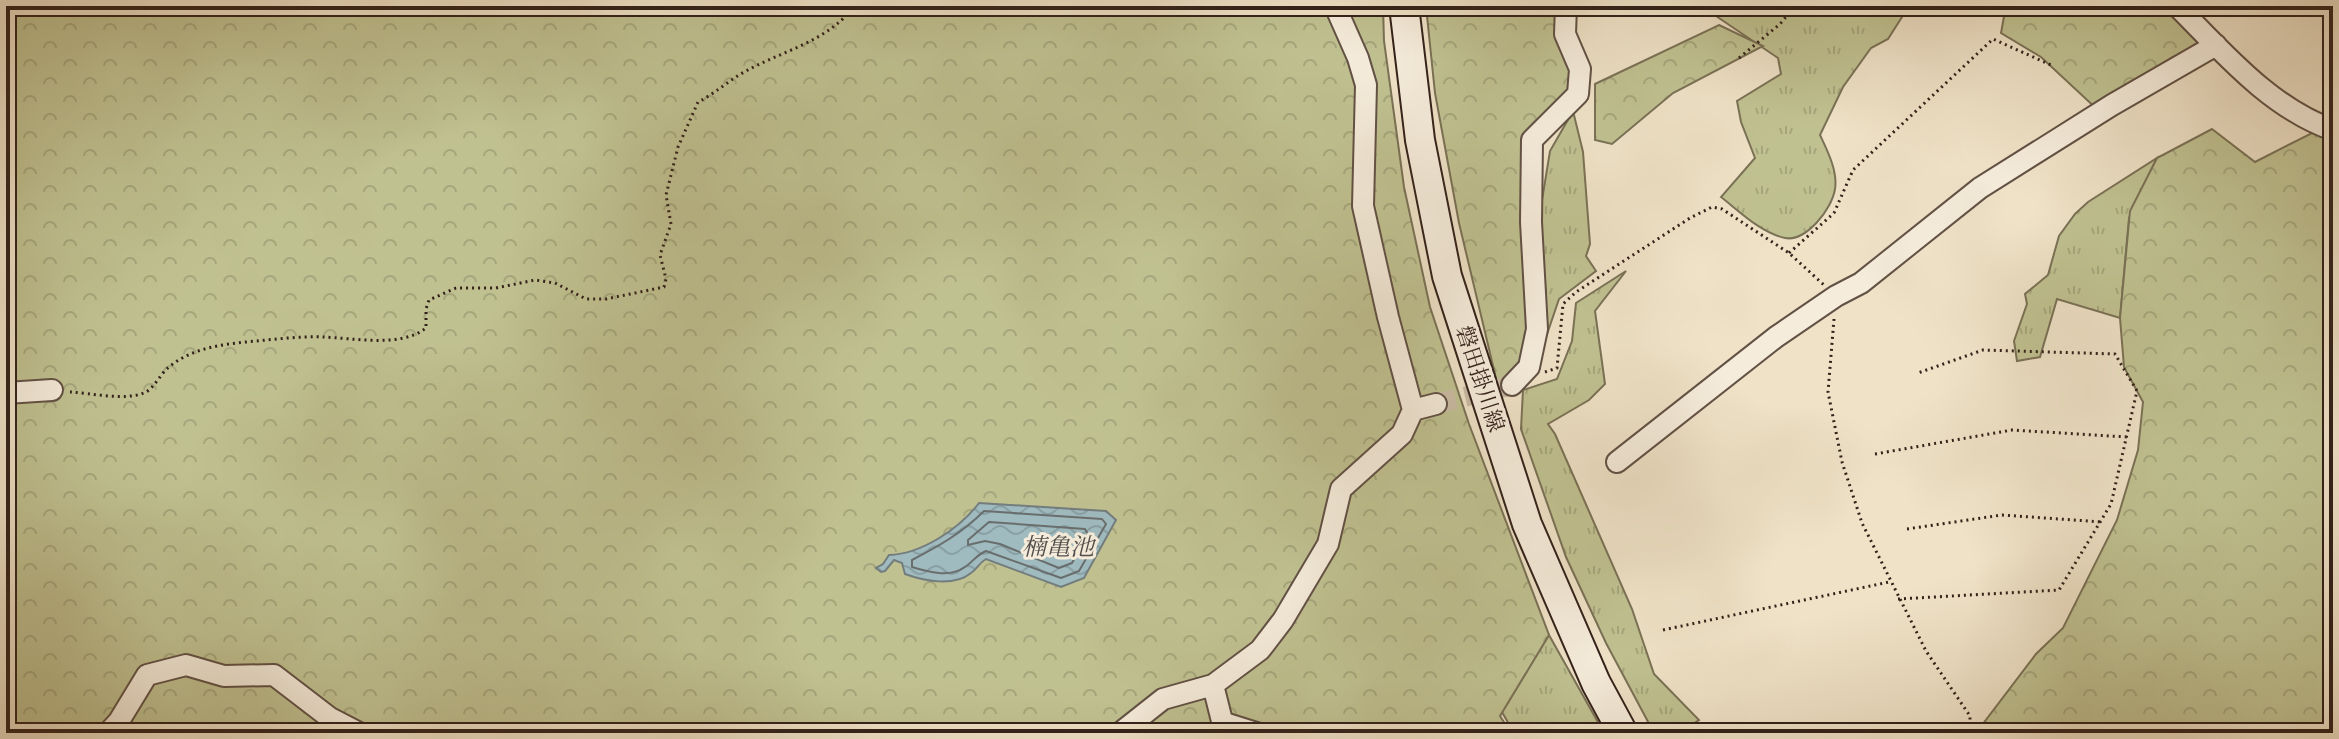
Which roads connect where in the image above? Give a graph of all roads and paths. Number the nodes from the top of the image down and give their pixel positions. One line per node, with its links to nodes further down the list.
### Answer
1 (854, 6): 15 (path)
2 (1335, 6): 18 (street)
3 (1404, 6): 33 (main road, 磐田掛川線)
4 (1566, 6): 14 (street)
5 (1795, 6): 8 (path)
6 (2177, 6): 7 (street)
7 (2216, 45): 10 (street); 12 (street)
8 (1739, 58)
9 (2051, 65): 11 (path)
10 (2333, 130)
11 (1789, 253): 12 (path); 14 (path)
12 (1836, 296): 21 (street); 24 (path)
13 (1918, 373): 19 (path)
14 (1514, 383)
15 (52, 390): 16 (street)
16 (6, 393)
17 (1436, 404): 18 (street)
18 (1413, 410): 27 (street)
19 (2127, 437): 20 (path); 22 (path)
20 (1875, 454)
21 (1617, 462)
22 (2102, 522): 23 (path); 25 (path)
23 (1907, 529)
24 (1889, 582): 25 (path); 26 (path)
25 (1898, 599): 34 (path)
26 (1663, 630)
27 (1213, 685): 28 (street); 31 (street)
28 (1222, 725): 32 (lane)
29 (108, 733): 30 (street)
30 (359, 733)
31 (1120, 733)
32 (1273, 733)
33 (1623, 733)
34 (1970, 733)

